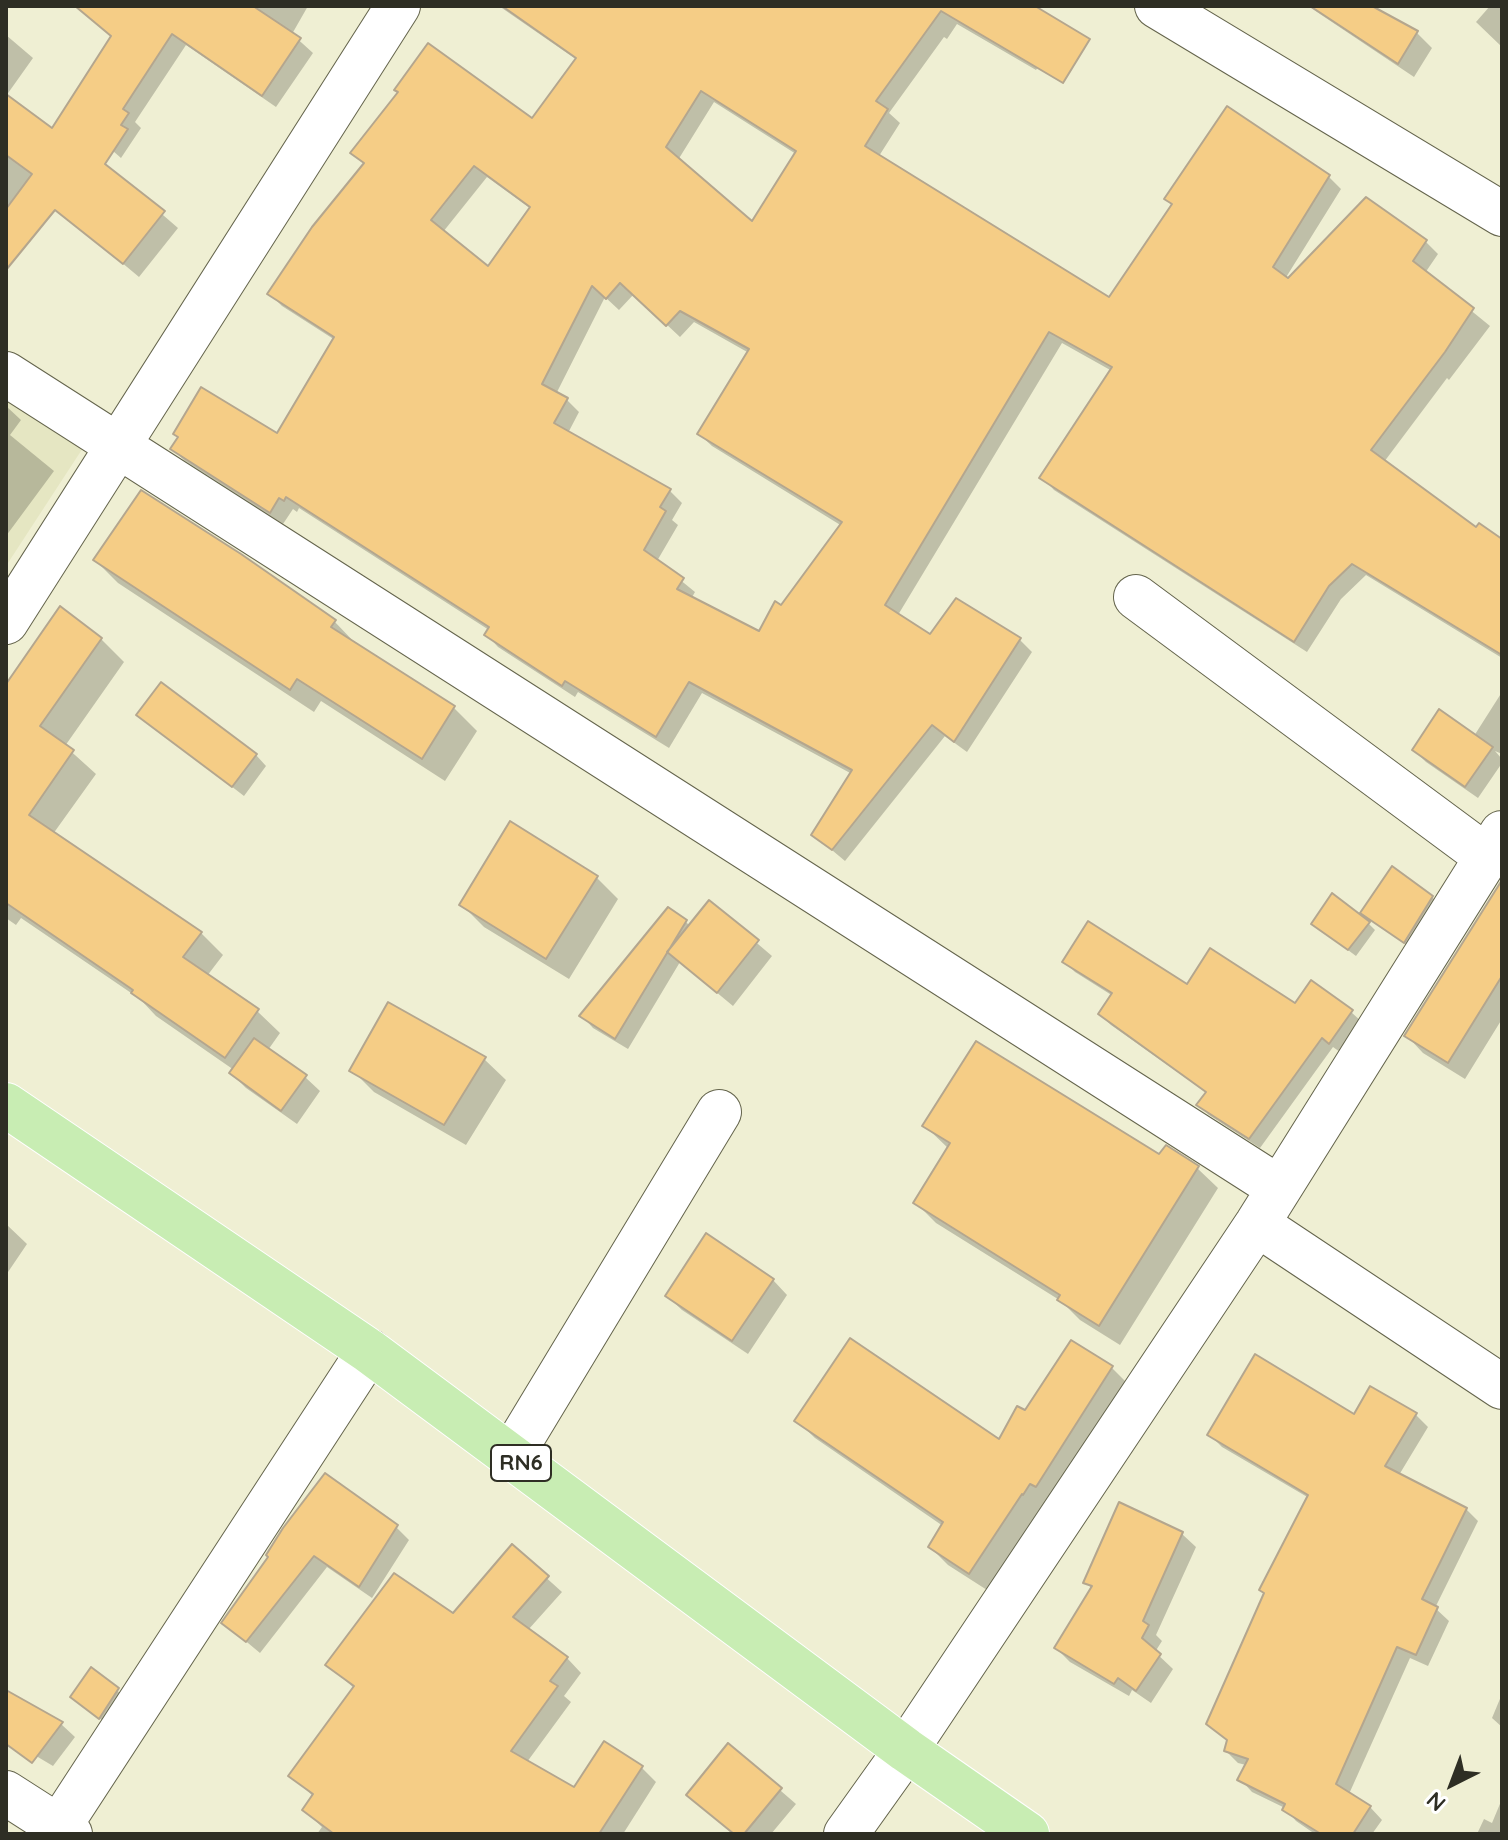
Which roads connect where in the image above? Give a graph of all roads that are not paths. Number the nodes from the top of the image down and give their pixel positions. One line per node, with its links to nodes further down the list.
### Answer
1 (398, 6): 5 (street)
2 (1157, 6): 3 (street)
3 (1502, 214)
4 (6, 374): 5 (street)
5 (119, 447): 7 (street); 11 (street)
6 (1136, 597): 8 (street)
7 (6, 622)
8 (1494, 845): 11 (street)
9 (6, 1105): 12 (main road, RN6)
10 (719, 1112): 14 (street)
11 (1268, 1206): 13 (street); 15 (street)
12 (369, 1351): 14 (main road, RN6); 17 (street)
13 (1502, 1387)
14 (511, 1456): 15 (main road, RN6)
15 (906, 1750): 18 (street); 19 (main road, RN6)
16 (6, 1793): 17 (street)
17 (64, 1831)
18 (846, 1834)
19 (1027, 1834)

